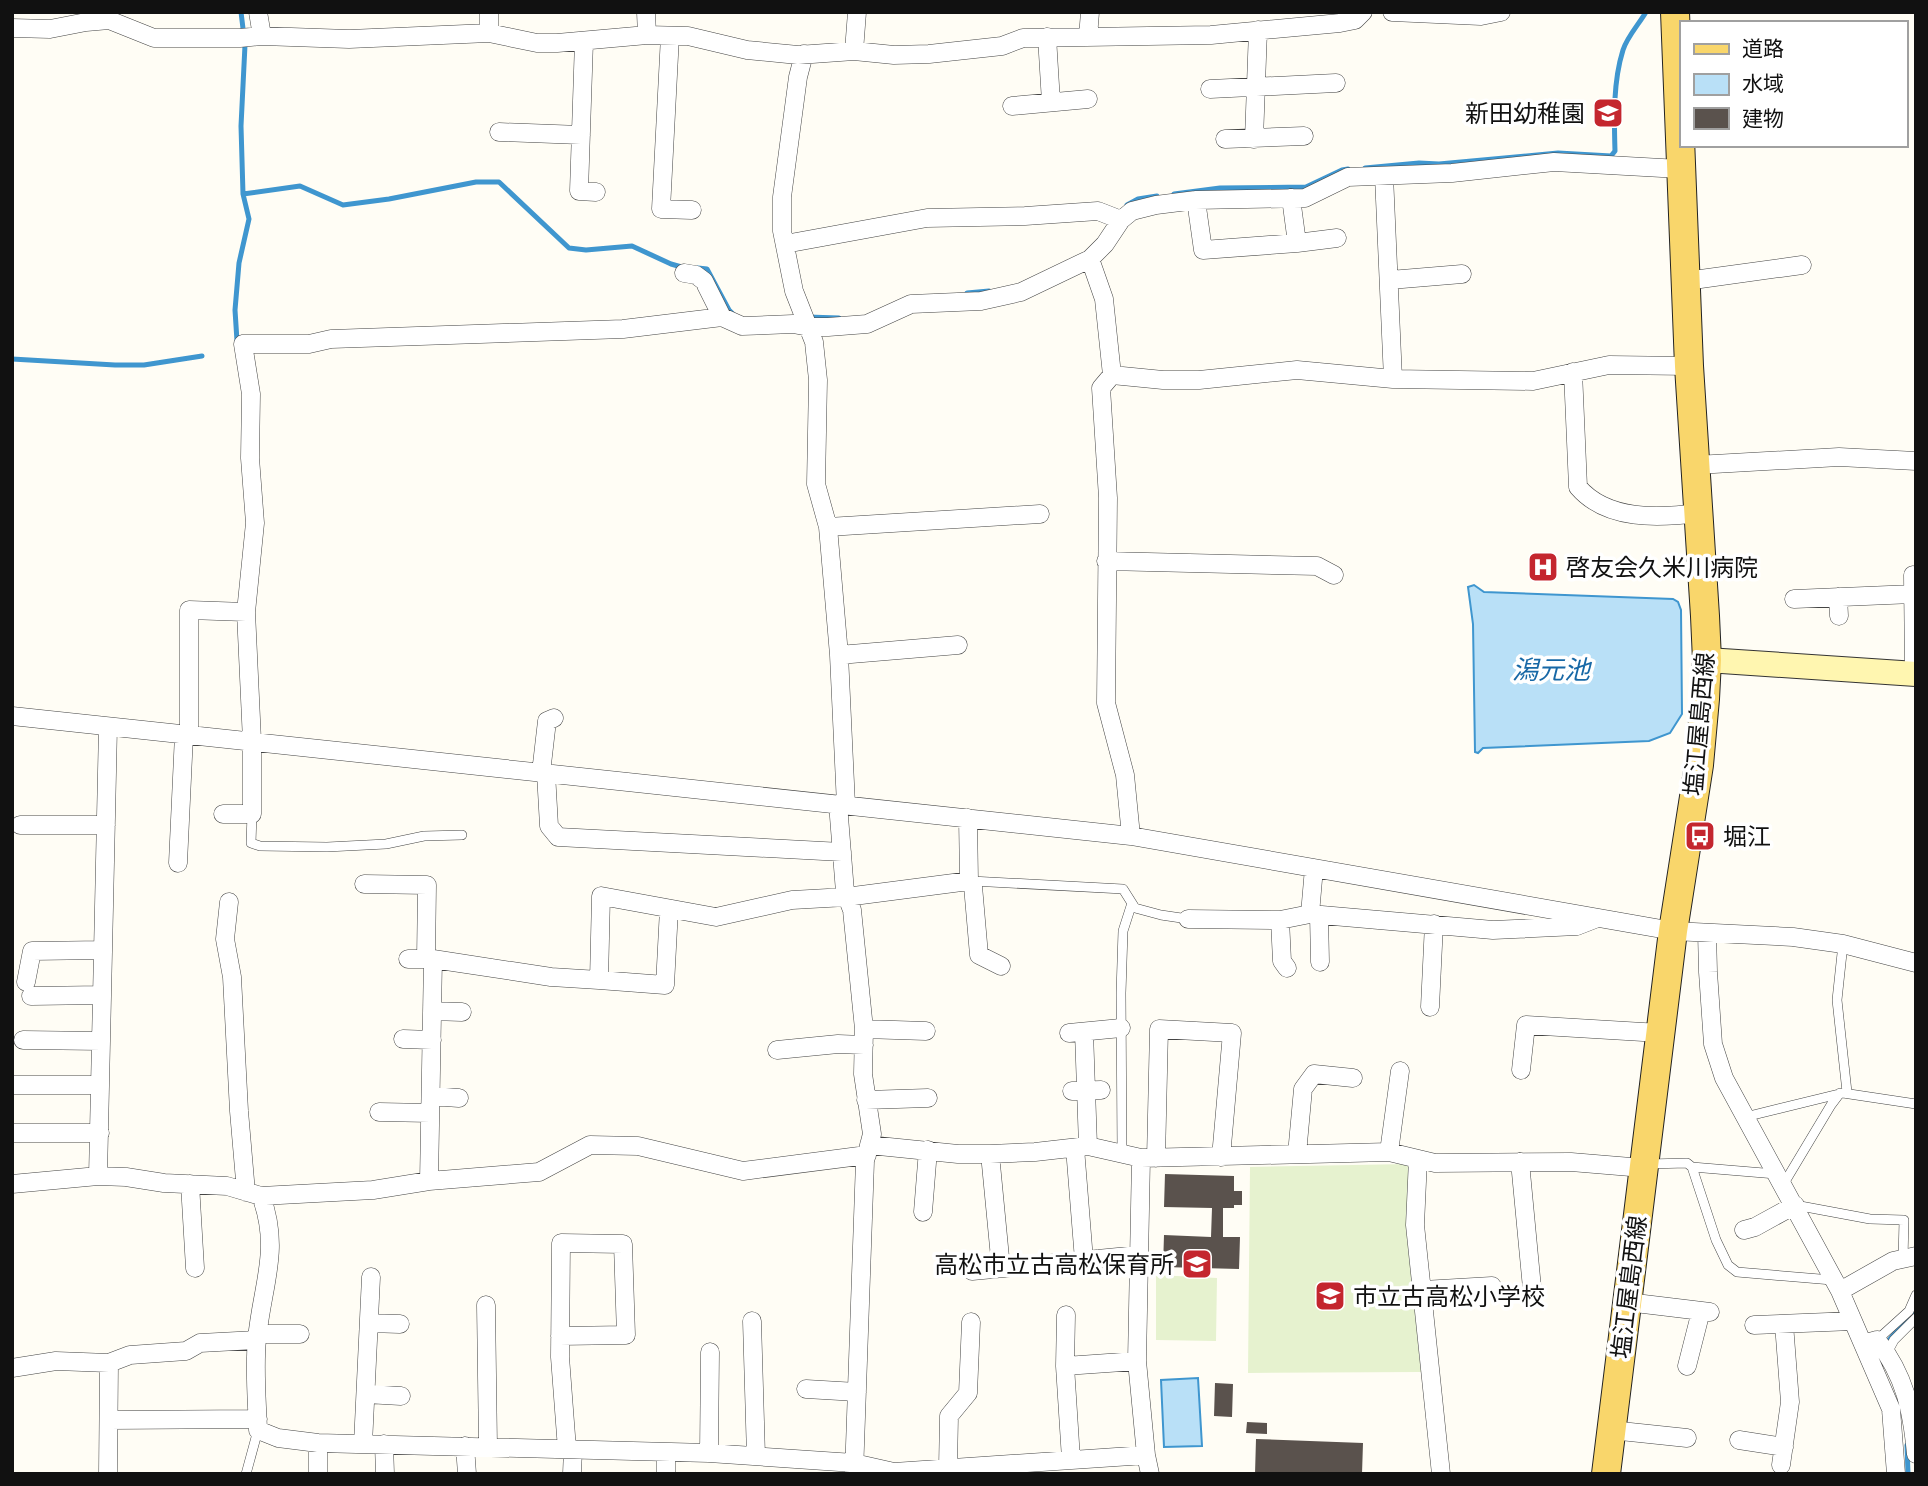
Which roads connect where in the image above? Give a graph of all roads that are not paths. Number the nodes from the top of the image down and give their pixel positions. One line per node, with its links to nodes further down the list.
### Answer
1 (258, 12): 15 (street)
2 (489, 12): 12 (street)
3 (646, 12): 13 (street)
4 (857, 12): 19 (street)
5 (1090, 12): 17 (street)
6 (1363, 12): 11 (street)
7 (1392, 12): 8 (street)
8 (1500, 12)
9 (1675, 12): 32 (main road, 塩江屋島西線)
10 (12, 28): 15 (street)
11 (1258, 30): 17 (street); 22 (street)
12 (489, 33): 15 (street); 18 (street)
13 (648, 35): 14 (street); 18 (street)
14 (670, 36): 20 (street); 37 (street)
15 (250, 37)
16 (1047, 37): 17 (street); 19 (street); 25 (street)
17 (1088, 37)
18 (584, 41): 28 (street)
19 (854, 51): 20 (street)
20 (804, 54): 41 (street)
21 (1336, 83): 22 (street)
22 (1256, 86): 23 (street); 31 (street)
23 (1210, 89)
24 (1088, 99): 25 (street)
25 (1051, 103): 26 (street)
26 (1012, 106)
27 (499, 132): 28 (street)
28 (581, 135): 34 (street)
29 (1304, 136): 31 (street)
30 (1226, 139): 31 (street)
31 (1254, 139)
32 (1680, 169): 33 (street); 47 (main road, 塩江屋島西線)
33 (1384, 176): 35 (street); 46 (street)
34 (596, 192)
35 (1291, 198): 36 (street); 40 (street)
36 (1196, 200): 38 (street); 40 (street)
37 (692, 211)
38 (1121, 220): 41 (street); 42 (street)
39 (1337, 239): 40 (street)
40 (1297, 243)
41 (785, 244): 49 (street)
42 (1090, 259): 49 (street); 52 (street)
43 (1802, 265): 47 (street)
44 (684, 273): 48 (street)
45 (1462, 274): 46 (street)
46 (1390, 280): 53 (street)
47 (1686, 281): 50 (main road, 塩江屋島西線)
48 (722, 317): 49 (street); 65 (street)
49 (805, 320): 58 (street)
50 (1689, 366): 51 (street); 55 (main road, 塩江屋島西線)
51 (1573, 372): 53 (street); 56 (street)
52 (1112, 375): 53 (street); 59 (street)
53 (1393, 379)
54 (1916, 461): 55 (street)
55 (1696, 465): 56 (main road, 塩江屋島西線)
56 (1699, 513): 69 (main road, 塩江屋島西線)
57 (1040, 514): 58 (street)
58 (828, 527): 68 (street)
59 (1106, 561): 60 (street); 84 (street)
60 (1334, 575)
61 (1913, 575): 62 (street)
62 (1913, 594): 63 (street); 70 (street)
63 (1838, 597): 64 (street); 66 (street)
64 (1794, 598)
65 (246, 612): 74 (street); 75 (street)
66 (1839, 616)
67 (958, 645): 68 (street)
68 (839, 655): 77 (street)
69 (1707, 660): 70 (street); 99 (main road, 塩江屋島西線)
70 (1915, 674)
71 (12, 716): 73 (street)
72 (554, 718): 76 (street)
73 (108, 727): 74 (street); 82 (street)
74 (186, 735): 75 (street); 86 (street)
75 (252, 741): 76 (street); 79 (street)
76 (543, 773): 77 (street); 85 (street)
77 (842, 805): 80 (street); 85 (street)
78 (223, 814): 79 (street)
79 (252, 814): 83 (lane)
80 (968, 818): 84 (street); 88 (street)
81 (20, 825): 82 (street)
82 (106, 825): 102 (street)
83 (462, 835)
84 (1131, 836): 87 (street)
85 (842, 852): 90 (street)
86 (178, 863)
87 (1314, 868): 94 (street); 95 (street)
88 (969, 881): 90 (street); 92 (lane); 106 (street)
89 (363, 884): 103 (street)
90 (846, 897): 93 (street); 116 (street)
91 (229, 902): 155 (street)
92 (1132, 903): 96 (lane); 113 (lane)
93 (669, 909): 108 (street); 108 (street)
94 (1314, 915): 97 (street); 98 (street); 104 (street)
95 (1598, 918): 98 (street); 99 (street)
96 (1188, 919): 97 (street)
97 (1280, 920): 107 (street)
98 (1434, 924): 110 (street)
99 (1673, 931): 100 (street); 115 (main road, 塩江屋島西線)
100 (1707, 933): 101 (street); 134 (street)
101 (1843, 944): 105 (street); 127 (lane)
102 (103, 950): 109 (street); 109 (street)
103 (423, 959): 108 (street); 111 (street)
104 (1320, 962)
105 (1916, 963)
106 (1001, 966)
107 (1287, 968)
108 (599, 980)
109 (102, 995): 120 (street)
110 (1430, 1007)
111 (432, 1011): 112 (street); 119 (street)
112 (462, 1012)
113 (1121, 1028): 137 (street); 142 (lane)
114 (926, 1031): 116 (street)
115 (1660, 1033): 122 (street); 148 (main road, 塩江屋島西線)
116 (864, 1037): 121 (street); 130 (street)
117 (403, 1039): 119 (street)
118 (23, 1040): 120 (street)
119 (432, 1040): 132 (street)
120 (101, 1041): 125 (street)
121 (777, 1051)
122 (1521, 1070)
123 (1400, 1071): 140 (street)
124 (1353, 1078): 143 (street)
125 (100, 1085): 126 (street); 136 (street)
126 (14, 1086)
127 (1842, 1093): 131 (lane); 134 (lane); 151 (lane)
128 (459, 1098): 132 (street)
129 (928, 1098): 130 (street)
130 (866, 1100): 138 (street)
131 (1916, 1104)
132 (431, 1105): 133 (street); 152 (street)
133 (379, 1112)
134 (1744, 1118): 151 (street)
135 (12, 1133): 136 (street)
136 (100, 1133): 150 (street)
137 (1081, 1147): 141 (street); 142 (street); 161 (street)
138 (868, 1150): 139 (street); 152 (street); 193 (street)
139 (928, 1150): 141 (street); 157 (street)
140 (1389, 1152): 143 (street); 146 (street)
141 (990, 1154): 163 (street)
142 (1122, 1154): 145 (street)
143 (1297, 1154): 144 (street)
144 (1222, 1157): 145 (street); 145 (street)
145 (1149, 1158): 159 (street)
146 (1418, 1159): 147 (street); 169 (street)
147 (1520, 1162): 148 (street); 168 (street)
148 (1644, 1166): 149 (lane); 171 (main road, 塩江屋島西線)
149 (1692, 1167): 151 (lane); 167 (lane)
150 (99, 1176): 153 (street); 154 (street)
151 (1779, 1180): 156 (street)
152 (429, 1181): 155 (street)
153 (12, 1184)
154 (190, 1184): 155 (street); 162 (street)
155 (253, 1194): 184 (street)
156 (1795, 1205): 158 (street); 160 (lane); 167 (street)
157 (923, 1212)
158 (1744, 1230)
159 (1139, 1255): 161 (street); 187 (street)
160 (1910, 1258): 167 (street)
161 (1084, 1261): 163 (street)
162 (195, 1268)
163 (1001, 1268): 164 (street)
164 (972, 1271)
165 (371, 1277): 178 (street)
166 (1492, 1286): 169 (street)
167 (1837, 1286): 176 (street)
168 (1532, 1288)
169 (1423, 1290): 223 (street)
170 (1916, 1295): 185 (lane)
171 (1627, 1302): 190 (street); 198 (main road, 塩江屋島西線)
172 (486, 1305): 205 (street)
173 (1066, 1315): 189 (street)
174 (1916, 1318): 185 (lane)
175 (752, 1321): 211 (street)
176 (1853, 1321): 180 (street); 185 (street)
177 (971, 1322): 213 (street)
178 (369, 1323): 179 (street); 194 (street)
179 (400, 1324)
180 (1784, 1324): 181 (street); 200 (street)
181 (1754, 1325)
182 (300, 1335): 184 (street)
183 (560, 1336): 183 (street); 206 (street)
184 (257, 1337): 188 (street); 197 (street)
185 (1876, 1345): 209 (street); 225 (street)
186 (710, 1352): 208 (street)
187 (1137, 1362): 189 (street); 210 (street)
188 (109, 1363): 191 (street); 196 (street)
189 (1065, 1366): 212 (street)
190 (1687, 1366)
191 (12, 1368)
192 (806, 1389): 193 (street)
193 (857, 1392): 214 (street)
194 (366, 1394): 195 (street); 202 (street)
195 (401, 1396)
196 (108, 1420): 197 (street); 215 (street)
197 (258, 1424): 201 (street); 216 (lane)
198 (1611, 1430): 199 (street); 224 (main road, 塩江屋島西線)
199 (1687, 1438)
200 (1739, 1440)
201 (318, 1443): 202 (street); 217 (street)
202 (363, 1444): 203 (street)
203 (384, 1444): 204 (street); 218 (street)
204 (466, 1446): 205 (street); 219 (street)
205 (488, 1446): 206 (street)
206 (570, 1449): 207 (street); 220 (street)
207 (666, 1452): 208 (street); 221 (street)
208 (709, 1453): 211 (street)
209 (1916, 1454)
210 (1146, 1455): 212 (street); 222 (street)
211 (756, 1456): 214 (street)
212 (1071, 1459): 213 (street)
213 (948, 1468): 214 (street)
214 (854, 1469)
215 (108, 1474)
216 (246, 1474)
217 (318, 1474)
218 (385, 1474)
219 (467, 1474)
220 (572, 1474)
221 (666, 1474)
222 (1150, 1474)
223 (1441, 1474)
224 (1606, 1474)
225 (1896, 1474)

